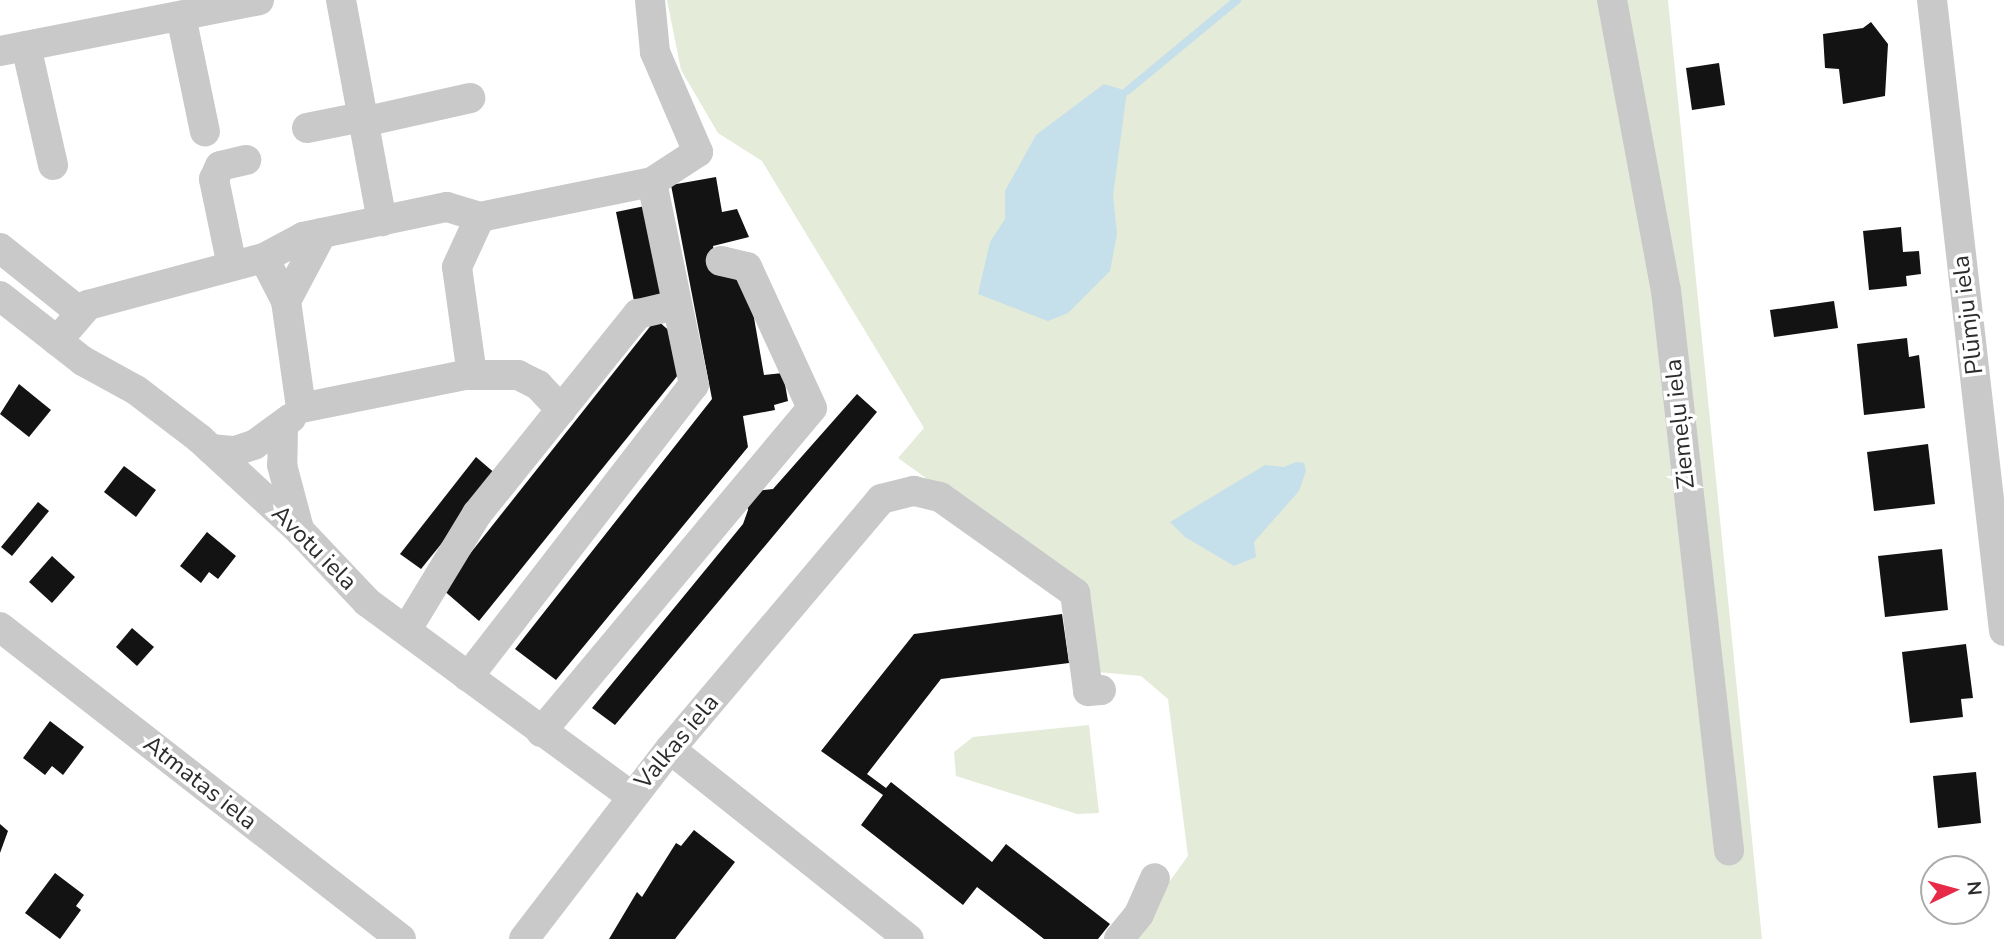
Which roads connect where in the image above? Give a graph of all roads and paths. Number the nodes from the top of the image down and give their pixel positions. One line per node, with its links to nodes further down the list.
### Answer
1 (259, 0): 6 (street)
2 (341, 0): 9 (street)
3 (650, 0): 14 (street)
4 (1612, 0): 40 (street, Ziemeļu iela)
5 (1932, 0): 34 (street, Plūmju iela)
6 (181, 16): 7 (street); 11 (street)
7 (13, 49): 13 (street)
8 (470, 98): 9 (street)
9 (363, 119): 10 (street); 16 (street)
10 (307, 128)
11 (205, 132)
12 (246, 160): 21 (street)
13 (53, 165)
14 (652, 182): 15 (street); 24 (street)
15 (480, 217): 16 (street); 27 (street)
16 (382, 221): 17 (street)
17 (322, 233): 19 (street); 22 (street)
18 (0, 248): 25 (street)
19 (264, 258): 21 (street); 22 (street)
20 (721, 261): 37 (street)
21 (232, 266): 25 (street)
22 (286, 301): 29 (street)
23 (3, 305): 26 (street, Avotu iela)
24 (676, 305): 28 (street); 35 (street)
25 (80, 312): 26 (street)
26 (57, 341): 30 (street, Avotu iela)
27 (472, 375): 28 (street); 29 (street)
28 (561, 410): 33 (street)
29 (292, 417): 30 (street); 31 (street)
30 (211, 449): 31 (street, Avotu iela)
31 (299, 530): 33 (street, Avotu iela)
32 (0, 627): 43 (street, Atmatas iela)
33 (407, 629): 35 (street, Avotu iela)
34 (2004, 631)
35 (468, 677): 37 (street, Avotu iela)
36 (1101, 690): 38 (street, Valkas iela)
37 (541, 732): 39 (street, Avotu iela)
38 (670, 750): 39 (street, Valkas iela); 42 (street)
39 (632, 797): 44 (street, Valkas iela)
40 (1729, 850)
41 (1155, 878): 45 (street)
42 (900, 936)
43 (401, 939)
44 (524, 939)
45 (1119, 939)

